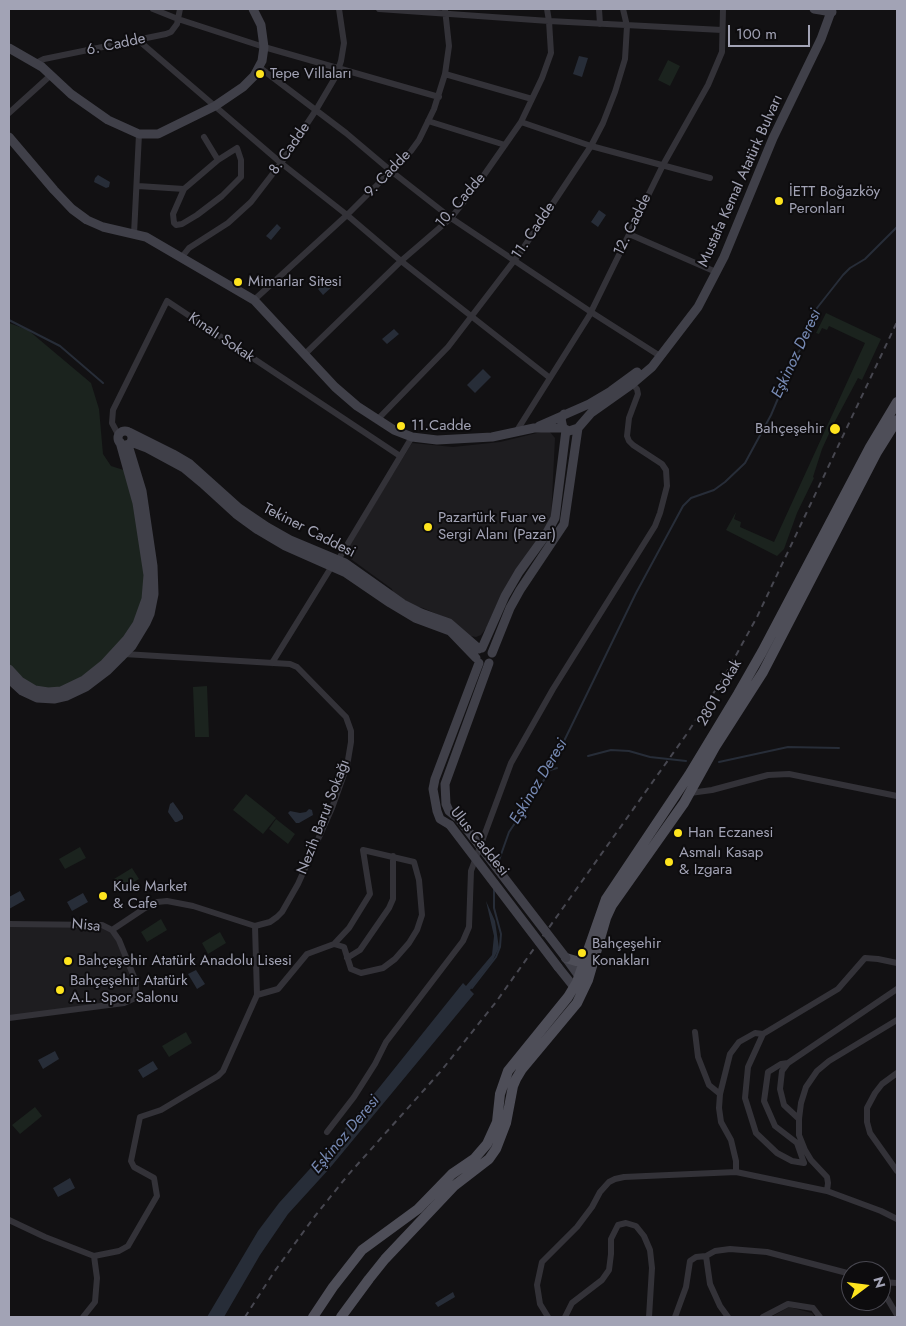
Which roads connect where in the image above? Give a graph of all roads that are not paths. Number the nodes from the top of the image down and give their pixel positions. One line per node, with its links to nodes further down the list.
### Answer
1 (153, 9): 13 (street)
2 (180, 9): 13 (street)
3 (253, 9): 19 (street)
4 (339, 9): 23 (street, 8. Cadde)
5 (379, 9): 12 (street)
6 (547, 9): 14 (street, 10. Cadde)
7 (599, 9): 15 (street)
8 (624, 9): 16 (street, 11. Cadde)
9 (723, 9): 17 (street, 12. Cadde)
10 (814, 9): 11 (street)
11 (832, 11): 52 (street, Mustafa Kemal Atatürk Bulvarı)
12 (446, 12): 14 (street); 24 (street, 9. Cadde)
13 (178, 19): 18 (street, 6. Cadde); 19 (street)
14 (549, 21): 15 (street); 27 (street, 10. Cadde)
15 (600, 24): 16 (street)
16 (627, 26): 17 (street); 37 (street, 11. Cadde)
17 (722, 30): 40 (street, 12. Cadde)
18 (138, 40): 21 (street, 6. Cadde); 28 (street)
19 (264, 47): 22 (street); 23 (street)
20 (9, 48): 21 (street)
21 (36, 63): 25 (street)
22 (259, 67): 28 (street); 29 (street)
23 (339, 68): 26 (street); 29 (street, 8. Cadde)
24 (445, 74): 26 (street, 9. Cadde); 27 (street)
25 (52, 75): 30 (street); 33 (street)
26 (438, 97): 31 (street, 9. Cadde)
27 (532, 99): 32 (street, 10. Cadde)
28 (215, 106): 33 (street); 39 (street)
29 (316, 110): 39 (street, 8. Cadde); 41 (street)
30 (9, 113)
31 (428, 121): 36 (street); 41 (street, 9. Cadde)
32 (521, 122): 36 (street, 10. Cadde); 37 (street)
33 (139, 134): 43 (street)
34 (204, 137): 38 (street)
35 (9, 138): 47 (street)
36 (505, 145): 46 (street, 10. Cadde)
37 (591, 146): 40 (street); 51 (street, 11. Cadde)
38 (218, 160): 44 (street); 44 (street)
39 (281, 164): 45 (street); 49 (street, 8. Cadde)
40 (663, 166): 42 (street); 48 (street, 12. Cadde)
41 (391, 171): 45 (street, 9. Cadde); 46 (street)
42 (710, 178)
43 (138, 186): 44 (street); 47 (street)
44 (184, 189)
45 (348, 215): 50 (street); 53 (street, 9. Cadde)
46 (451, 218): 50 (street, 10. Cadde); 51 (street)
47 (134, 234): 49 (street)
48 (629, 234): 52 (street); 54 (street, 12. Cadde)
49 (181, 258): 53 (street)
50 (401, 261): 55 (street); 56 (street, 10. Cadde)
51 (514, 261): 54 (street); 55 (street, 11. Cadde)
52 (716, 272): 57 (street, Mustafa Kemal Atatürk Bulvarı)
53 (254, 300): 56 (street)
54 (591, 312): 57 (street); 58 (street, 12. Cadde)
55 (471, 316): 58 (street); 62 (street, 11. Cadde)
56 (305, 354): 62 (street)
57 (660, 356): 59 (street, Mustafa Kemal Atatürk Bulvarı)
58 (550, 378): 67 (street, 12. Cadde)
59 (630, 382): 61 (street, Mustafa Kemal Atatürk Bulvarı); 64 (street, Mustafa Kemal Atatürk Bulvarı); 103 (street)
60 (897, 402): 80 (main road, 2801 Sokak)
61 (567, 413): 64 (street); 65 (street, Mustafa Kemal Atatürk Bulvarı); 66 (street)
62 (377, 420): 68 (street)
63 (897, 420): 81 (main road, 2801 Sokak)
64 (579, 427): 66 (street); 76 (street, Ulus Caddesi)
65 (534, 428): 66 (street); 67 (street)
66 (564, 429): 74 (street, Ulus Caddesi)
67 (516, 432): 68 (street)
68 (412, 437): 71 (street)
69 (124, 441): 70 (street, Tekiner Caddesi); 71 (street, Kınalı Sokak); 72 (street, Tekiner Caddesi); 73 (street, Tekiner Caddesi); 75 (street, Tekiner Caddesi)
70 (146, 447): 72 (street); 73 (street, Tekiner Caddesi)
71 (400, 456): 73 (street)
72 (133, 460): 75 (street, Tekiner Caddesi)
73 (335, 563): 74 (street, Tekiner Caddesi); 76 (street, Tekiner Caddesi); 77 (street)
74 (481, 648): 76 (street, Ulus Caddesi); 76 (street)
75 (120, 653): 77 (street, Nezih Barut Sokağı); 78 (street, Tekiner Caddesi); 79 (street, Tekiner Caddesi)
76 (484, 659): 90 (street, Ulus Caddesi, bridge); 92 (street, Ulus Caddesi, bridge)
77 (272, 663): 85 (street, Nezih Barut Sokağı)
78 (9, 670)
79 (9, 679)
80 (695, 765): 81 (main road); 88 (main road, 2801 Sokak)
81 (690, 793): 82 (street); 92 (main road, 2801 Sokak)
82 (897, 796)
83 (393, 856): 87 (street); 89 (street); 89 (street)
84 (9, 924): 86 (street, Nisa)
85 (255, 926): 86 (street); 94 (street)
86 (112, 930): 95 (street, Nisa)
87 (334, 944): 89 (street); 94 (street)
88 (587, 957): 90 (main road); 92 (main road, 2801 Sokak)
89 (347, 958)
90 (566, 958): 92 (street, Ulus Caddesi)
91 (897, 963): 98 (street)
92 (580, 982): 113 (main road, 2801 Sokak); 114 (main road)
93 (897, 989): 99 (street)
94 (257, 995): 109 (street)
95 (9, 1018)
96 (897, 1020): 102 (street)
97 (696, 1032): 101 (street)
98 (763, 1034): 99 (street); 101 (street)
99 (788, 1063): 102 (street)
100 (897, 1073): 104 (street)
101 (720, 1094): 105 (street)
102 (798, 1119): 106 (street)
103 (327, 1132)
104 (897, 1171)
105 (736, 1172): 106 (street); 115 (street)
106 (828, 1191): 107 (street)
107 (897, 1219)
108 (9, 1220): 109 (street)
109 (94, 1256): 112 (street)
110 (706, 1256): 111 (street); 118 (street); 119 (street)
111 (841, 1271)
112 (84, 1317)
113 (313, 1317)
114 (341, 1317)
115 (548, 1317)
116 (565, 1317): 117 (street)
117 (650, 1317)
118 (675, 1317)
119 (728, 1317)
120 (763, 1317): 121 (street)
121 (820, 1317)

